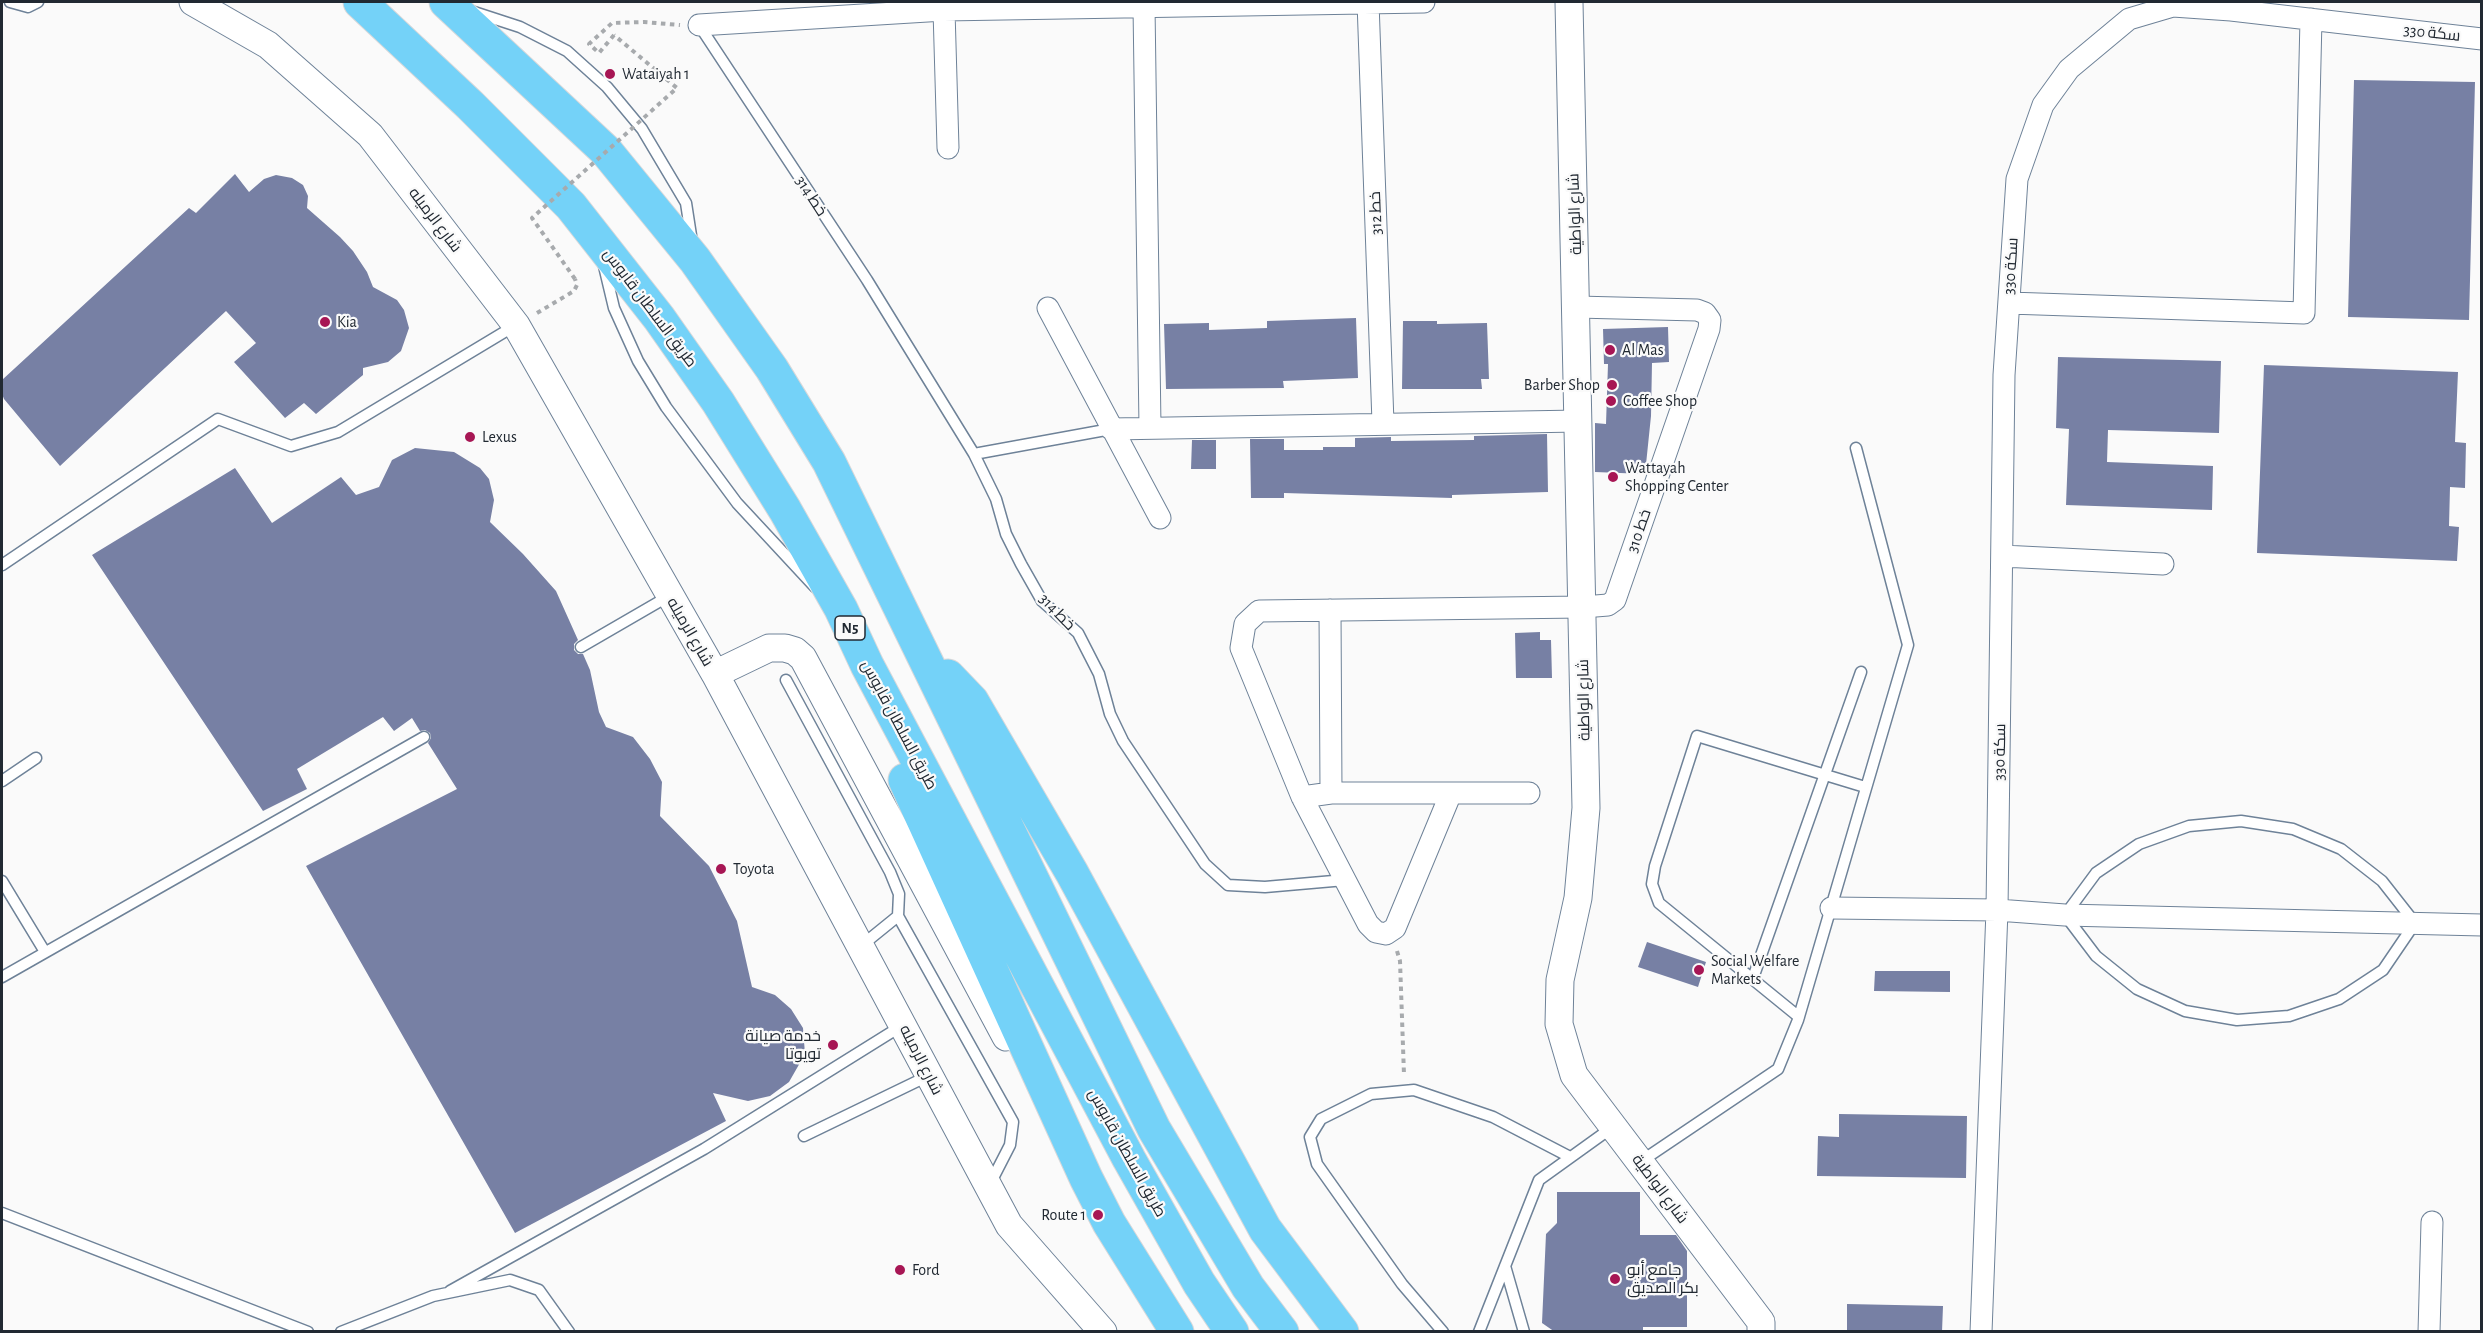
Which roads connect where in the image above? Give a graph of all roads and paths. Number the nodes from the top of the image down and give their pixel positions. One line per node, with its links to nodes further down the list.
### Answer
1 (10, 2): 2 (lane)
2 (38, 2)
3 (193, 2): 20 (street, شارع الرميله)
4 (360, 2): 15 (highway, طريق السلطان قابوس / N5)
5 (1368, 2): 6 (street); 9 (street); 22 (street, خط 312)
6 (1424, 2)
7 (1569, 2): 18 (street, شارع الواطية)
8 (448, 3): 16 (highway); 16 (lane)
9 (1144, 6): 10 (street); 23 (street)
10 (944, 10): 12 (street); 14 (street)
11 (2311, 19): 13 (street, سكة 330); 17 (street, سكة 330); 17 (street)
12 (699, 26): 20 (path, bridge); 26 (lane, خط 314)
13 (2481, 39)
14 (948, 148)
15 (598, 240): 33 (highway, طريق السلطان قابوس / N5); 33 (lane)
16 (695, 260): 36 (highway)
17 (2009, 303): 28 (street, سكة 330)
18 (1577, 307): 21 (street, شارع الواطية); 32 (street, خط 310)
19 (1048, 308): 24 (street)
20 (516, 325): 30 (lane); 31 (street, شارع الرميله)
21 (1579, 421): 22 (street); 32 (street, شارع الواطية)
22 (1383, 423): 23 (street)
23 (1150, 427): 24 (street)
24 (1111, 429): 26 (lane); 27 (street)
25 (1856, 448): 45 (lane)
26 (974, 454): 50 (lane, خط 314)
27 (1160, 518)
28 (2002, 556): 29 (street); 53 (street, سكة 330)
29 (2163, 564)
30 (2, 565)
31 (669, 596): 35 (lane); 39 (street, شارع الرميله)
32 (1583, 607): 34 (street, خط 310); 67 (street, شارع الواطية)
33 (841, 609): 37 (highway, طريق السلطان قابوس / N5)
34 (1330, 610): 48 (street); 49 (street, خط 310)
35 (581, 647)
36 (922, 649): 77 (highway); 84 (highway)
37 (867, 665): 71 (highway); 83 (highway, طريق السلطان قابوس / N5)
38 (1861, 672): 43 (lane)
39 (715, 674): 59 (street, شارع الرميله); 71 (street)
40 (786, 680): 55 (lane)
41 (424, 737): 60 (lane)
42 (36, 758): 44 (lane)
43 (1825, 774): 45 (lane); 62 (lane); 62 (lane)
44 (2, 780)
45 (1865, 787): 52 (lane)
46 (1529, 792): 47 (street)
47 (1451, 793): 48 (street); 58 (street)
48 (1331, 794): 49 (street)
49 (1302, 797): 50 (street)
50 (1345, 880): 58 (street)
51 (2, 881): 60 (lane)
52 (1831, 908): 53 (street); 63 (lane)
53 (1997, 910): 54 (street); 89 (street, سكة 330)
54 (2065, 915): 56 (street); 56 (lane); 56 (lane)
55 (898, 916): 59 (lane); 72 (lane)
56 (2415, 923): 57 (street)
57 (2481, 925)
58 (1391, 931): 66 (path)
59 (861, 946): 64 (street, شارع الرميله)
60 (45, 952): 61 (lane)
61 (2, 977)
62 (1753, 978): 63 (lane)
63 (1799, 1017): 70 (lane)
64 (903, 1025): 65 (street, شارع الرميله); 76 (lane)
65 (928, 1076): 68 (lane); 72 (street, شارع الرميله)
66 (1404, 1091): 69 (lane); 85 (lane)
67 (1609, 1128): 69 (lane); 70 (street, شارع الواطية)
68 (804, 1136)
69 (1570, 1157): 75 (lane)
70 (1640, 1162): 88 (street, شارع الواطية)
71 (1086, 1178): 82 (highway)
72 (988, 1187): 81 (street, شارع الرميله)
73 (2, 1213): 78 (lane)
74 (2432, 1222): 90 (street)
75 (1505, 1266): 86 (lane); 87 (lane)
76 (450, 1291): 79 (lane); 80 (lane)
77 (1280, 1329)
78 (308, 1332)
79 (341, 1332)
80 (569, 1332)
81 (1103, 1332)
82 (1177, 1332)
83 (1232, 1332)
84 (1342, 1332)
85 (1443, 1332)
86 (1479, 1332)
87 (1524, 1332)
88 (1761, 1332)
89 (1981, 1332)
90 (2429, 1332)

